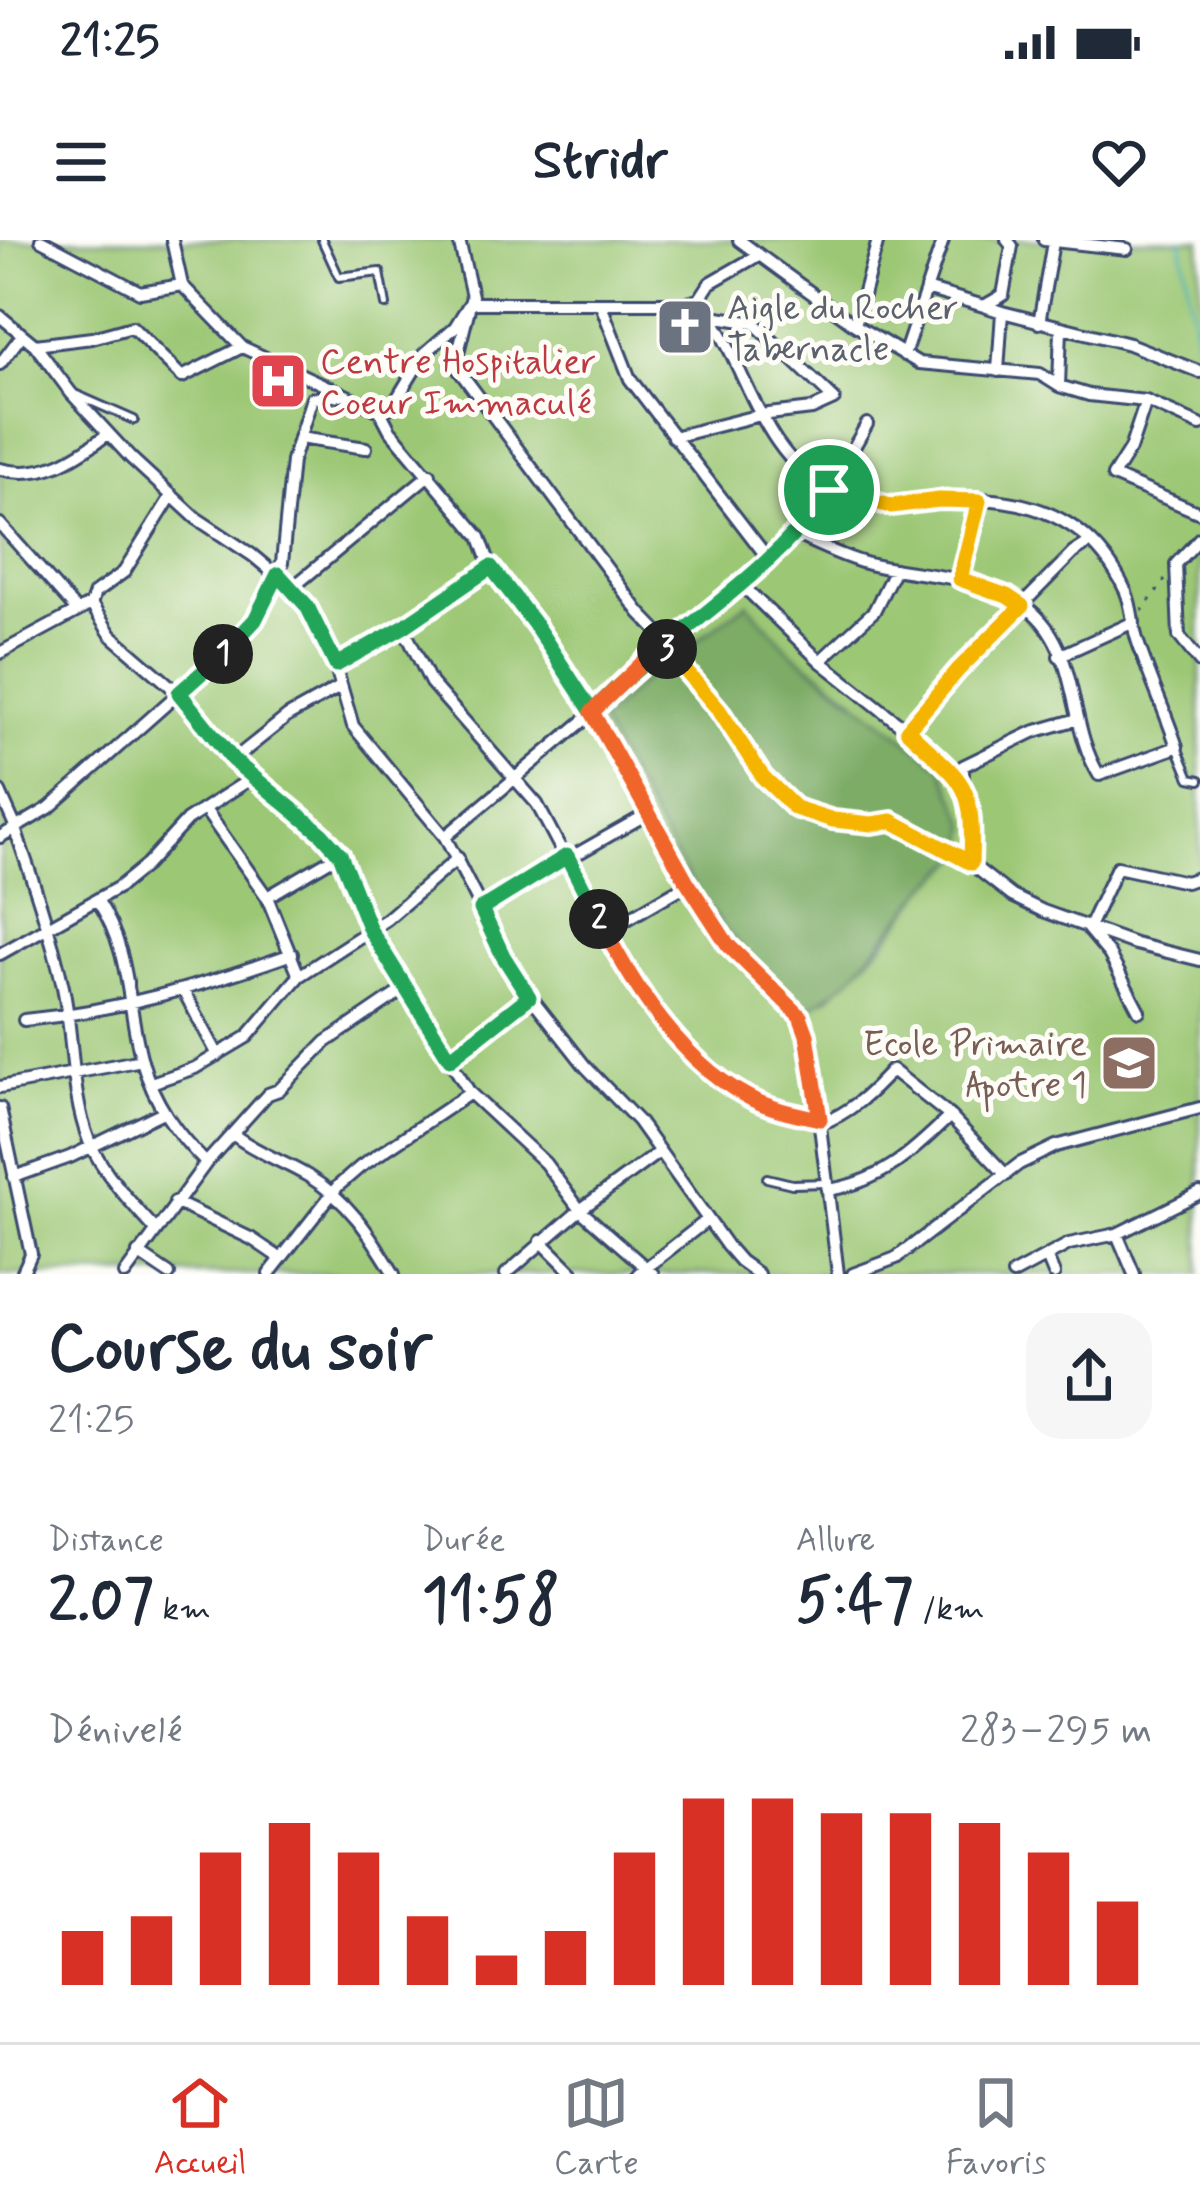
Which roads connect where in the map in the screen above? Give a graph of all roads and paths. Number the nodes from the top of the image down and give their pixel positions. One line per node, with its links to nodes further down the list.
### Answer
1 (41, 240): 12 (street)
2 (172, 240): 12 (street)
3 (322, 240): 16 (lane)
4 (459, 240): 15 (street)
5 (739, 240): 11 (street)
6 (878, 240): 23 (street)
7 (943, 240): 13 (street)
8 (1006, 240): 18 (street)
9 (1048, 241): 10 (street); 22 (street)
10 (1127, 249)
11 (758, 256): 14 (street); 23 (street)
12 (182, 285): 28 (street)
13 (926, 289): 18 (street); 29 (street)
14 (699, 300): 17 (street); 21 (street)
15 (470, 303): 17 (street); 26 (street); 31 (street)
16 (386, 305)
17 (602, 305): 44 (street)
18 (984, 306): 19 (street)
19 (1002, 312): 22 (street); 32 (street)
20 (0, 316): 25 (street)
21 (712, 316): 39 (street); 39 (street)
22 (1039, 323): 24 (street)
23 (855, 325): 29 (street)
24 (1061, 328): 33 (street); 34 (street)
25 (22, 335): 27 (street); 30 (street)
26 (434, 342): 31 (street); 38 (street)
27 (35, 345): 28 (street); 35 (street)
28 (242, 347): 36 (street)
29 (904, 356): 32 (street)
30 (0, 364)
31 (455, 364): 70 (street)
32 (998, 371): 34 (street)
33 (1200, 372)
34 (1059, 386): 37 (street)
35 (71, 393): 40 (lane); 43 (street)
36 (346, 394): 38 (street); 45 (street)
37 (1146, 401): 42 (street); 53 (street)
38 (380, 411): 48 (street)
39 (760, 415): 44 (street); 49 (street)
40 (134, 420)
41 (867, 424): 51 (street)
42 (1200, 425)
43 (107, 434): 47 (street); 50 (street)
44 (673, 437): 58 (street)
45 (299, 438): 46 (street); 61 (street)
46 (366, 448)
47 (0, 470)
48 (430, 473): 59 (street); 64 (street)
49 (829, 490): 51 (street); 55 (street)
50 (172, 495): 61 (street); 65 (street)
51 (855, 500): 52 (street)
52 (979, 501): 57 (street); 62 (street)
53 (1200, 513)
54 (0, 524): 67 (street)
55 (796, 535): 58 (street); 60 (street)
56 (1200, 538): 74 (street)
57 (1090, 542): 66 (street); 68 (street)
58 (770, 562): 63 (street)
59 (491, 567): 69 (street); 78 (street)
60 (895, 569): 62 (street); 73 (street)
61 (278, 574): 64 (street); 77 (street)
62 (960, 579): 66 (street)
63 (743, 586): 70 (street); 73 (street)
64 (292, 588): 75 (street)
65 (91, 604): 67 (street); 77 (street)
66 (1022, 606): 72 (street); 80 (street)
67 (77, 611): 71 (street)
68 (1134, 622): 72 (street); 81 (street)
69 (403, 627): 75 (street); 83 (street)
70 (664, 642): 78 (street); 96 (street)
71 (0, 652)
72 (1059, 656): 79 (street)
73 (820, 661): 80 (street)
74 (1200, 662)
75 (336, 665): 76 (street)
76 (340, 687): 82 (street); 92 (street)
77 (179, 693): 82 (street); 90 (street)
78 (592, 712): 83 (street); 89 (street)
79 (1078, 719): 81 (street); 86 (street)
80 (907, 730): 86 (street)
81 (1177, 747): 85 (lane)
82 (233, 760): 84 (street)
83 (514, 777): 92 (street); 94 (street)
84 (252, 778): 88 (street); 93 (street)
85 (1200, 780)
86 (963, 783): 96 (street)
87 (0, 792): 90 (street)
88 (206, 812): 99 (street); 100 (street)
89 (649, 812): 94 (street); 98 (street)
90 (15, 829): 91 (street); 102 (street)
91 (0, 837)
92 (446, 837): 95 (street)
93 (340, 854): 99 (street); 104 (street)
94 (567, 856): 101 (street); 105 (street)
95 (458, 859): 101 (street); 104 (street)
96 (971, 863): 103 (street)
97 (1200, 877): 103 (street)
98 (688, 884): 105 (street); 128 (street)
99 (267, 897): 107 (street)
100 (98, 901): 102 (street); 113 (street)
101 (481, 909): 112 (street)
102 (49, 927): 106 (street); 115 (street)
103 (1088, 929): 108 (street); 114 (street)
104 (370, 930): 109 (street); 110 (street)
105 (605, 932): 128 (street)
106 (0, 954)
107 (292, 954): 109 (street); 111 (street)
108 (1200, 960)
109 (299, 976): 117 (street)
110 (407, 987): 118 (street); 129 (street)
111 (184, 992): 113 (street); 117 (street)
112 (529, 997): 118 (street); 131 (street)
113 (134, 1003): 115 (street); 119 (street)
114 (1139, 1011)
115 (69, 1016): 116 (street); 120 (street)
116 (24, 1020)
117 (218, 1055): 121 (street)
118 (450, 1059): 123 (street)
119 (142, 1060): 120 (street); 121 (street)
120 (75, 1075): 122 (street); 130 (street)
121 (151, 1083): 126 (street)
122 (0, 1087)
123 (470, 1094): 138 (street); 140 (street)
124 (0, 1108): 134 (street)
125 (1200, 1108): 133 (street)
126 (163, 1112): 130 (street); 132 (street)
127 (950, 1115): 128 (street); 133 (street); 136 (street)
128 (820, 1122): 136 (street)
129 (234, 1135): 132 (street); 138 (street)
130 (91, 1146): 134 (street); 142 (street)
131 (659, 1152): 140 (street); 141 (street)
132 (206, 1163): 139 (street)
133 (1006, 1175): 158 (street)
134 (14, 1177): 149 (street)
135 (766, 1178): 136 (lane)
136 (826, 1186): 157 (street)
137 (1200, 1193): 143 (street)
138 (332, 1195): 146 (street); 153 (street)
139 (175, 1202): 142 (street); 146 (street)
140 (580, 1210): 144 (street); 148 (street)
141 (706, 1221): 148 (street); 156 (street)
142 (155, 1229): 145 (street)
143 (1117, 1234): 147 (street); 160 (street)
144 (541, 1241): 154 (street); 155 (street)
145 (138, 1253): 150 (street); 151 (street)
146 (274, 1266): 152 (street)
147 (1051, 1266): 159 (street)
148 (645, 1272)
149 (22, 1274)
150 (125, 1274)
151 (169, 1274)
152 (286, 1274)
153 (394, 1274)
154 (506, 1274)
155 (574, 1274)
156 (758, 1274)
157 (838, 1274)
158 (854, 1274)
159 (1013, 1274)
160 (1134, 1274)

